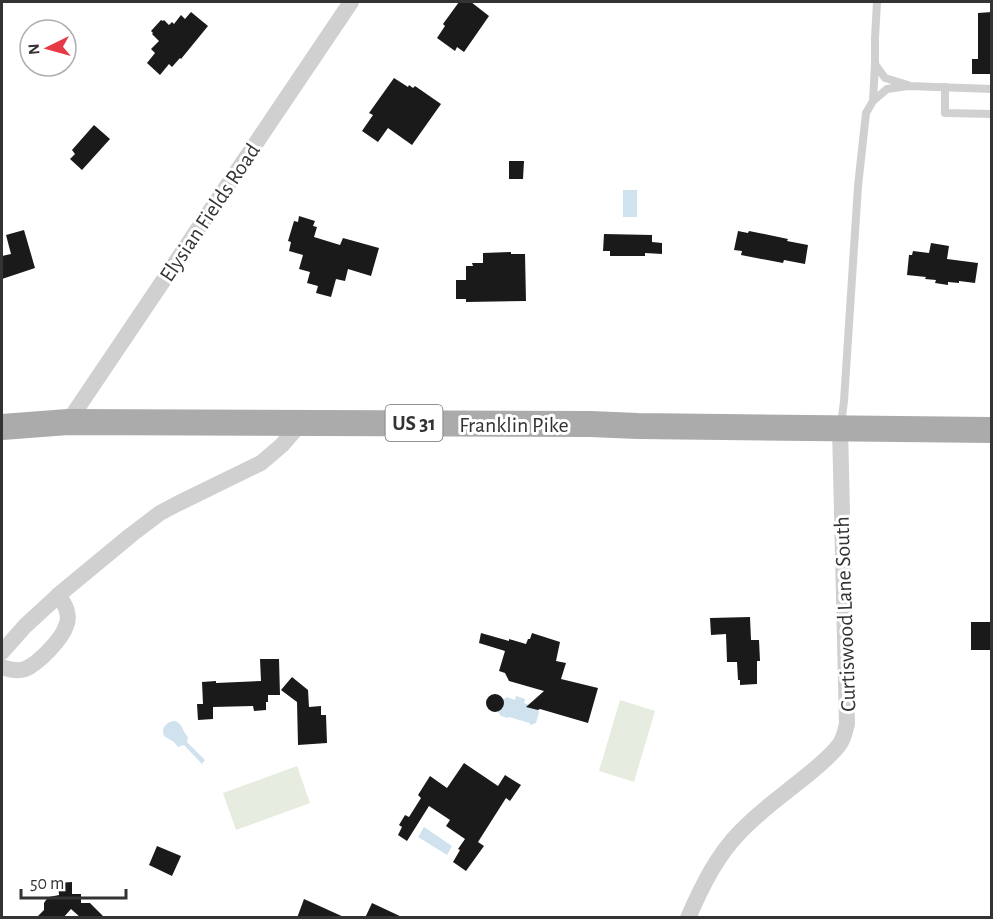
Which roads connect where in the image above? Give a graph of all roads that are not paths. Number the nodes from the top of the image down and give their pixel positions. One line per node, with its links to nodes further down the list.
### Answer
1 (351, 2): 9 (street, Elysian Fields Road)
2 (877, 2): 3 (lane)
3 (875, 64): 4 (lane); 7 (lane)
4 (908, 86): 5 (lane); 7 (lane)
5 (945, 87): 6 (lane); 8 (lane)
6 (992, 89)
7 (873, 101): 12 (lane)
8 (992, 114)
9 (68, 422): 10 (main road, Franklin Pike / US 31); 11 (main road, Franklin Pike / US 31)
10 (302, 422): 12 (main road, Franklin Pike / US 31); 14 (street)
11 (2, 427)
12 (840, 428): 13 (main road, Franklin Pike / US 31); 17 (street, Curtiswood Lane South)
13 (992, 430)
14 (58, 595): 15 (street); 16 (street)
15 (2, 652)
16 (2, 667)
17 (688, 918)

